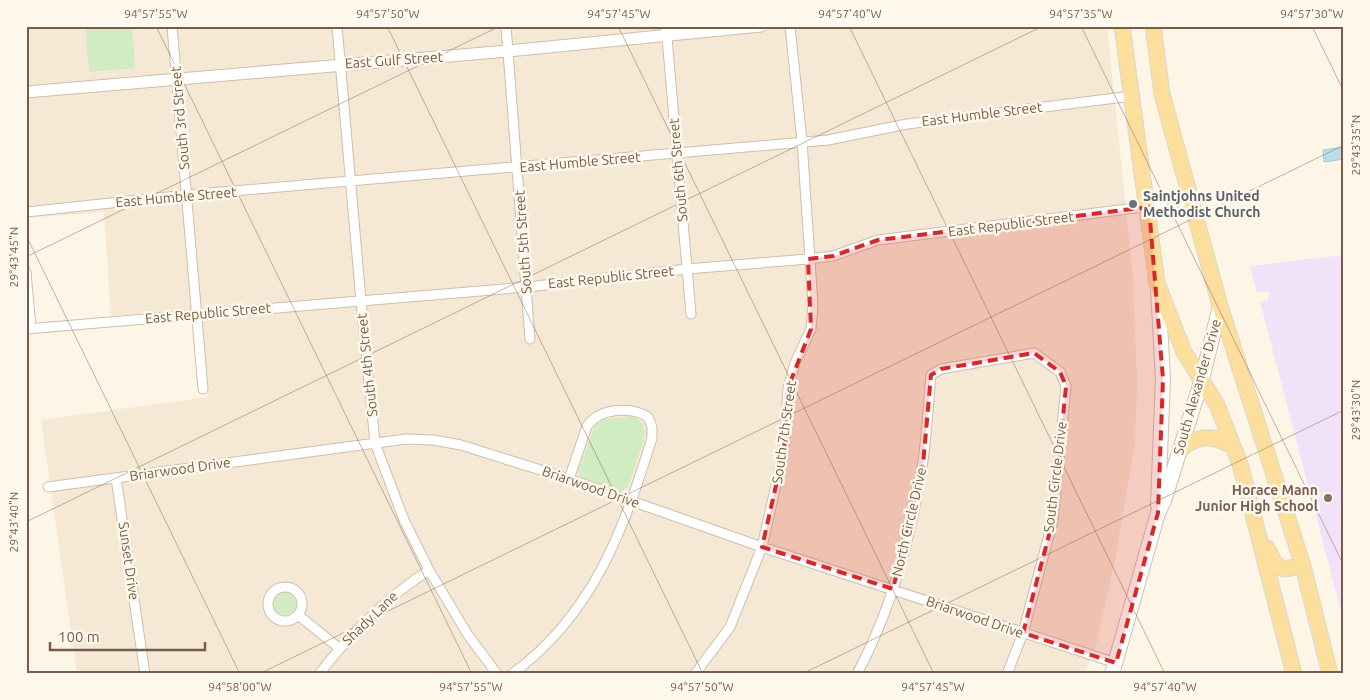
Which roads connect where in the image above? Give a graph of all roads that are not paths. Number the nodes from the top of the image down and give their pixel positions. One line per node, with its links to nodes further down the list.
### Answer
1 (172, 26): 11 (street, South 3rd Street)
2 (337, 26): 10 (street, South 4th Street)
3 (506, 26): 9 (street, South 5th Street)
4 (761, 26): 8 (street, East Gulf Street)
5 (790, 26): 14 (street, South 7th Street)
6 (1122, 26): 13 (main road, South Alexander Drive)
7 (1153, 26): 19 (main road, South Alexander Drive)
8 (666, 31): 9 (street, East Gulf Street); 15 (street, South 6th Street)
9 (508, 51): 10 (street, East Gulf Street); 16 (street, South 5th Street)
10 (341, 64): 11 (street, East Gulf Street); 17 (street, South 4th Street)
11 (176, 78): 12 (street, East Gulf Street); 18 (street, South 3rd Street)
12 (26, 92)
13 (1132, 96): 14 (street, East Humble Street); 20 (main road, South Alexander Drive)
14 (802, 141): 15 (street, East Humble Street); 22 (street, South 7th Street)
15 (677, 154): 16 (street, East Humble Street); 23 (street, South 6th Street)
16 (518, 168): 17 (street, East Humble Street); 26 (street, South 5th Street)
17 (352, 181): 18 (street, East Humble Street); 27 (street, South 4th Street)
18 (186, 195): 21 (street, East Humble Street); 29 (street, South 3rd Street)
19 (1192, 201): 20 (street, East Republic Street); 28 (main road, South Alexander Drive)
20 (1148, 207): 22 (street, East Republic Street); 25 (main road, South Alexander Drive)
21 (26, 212)
22 (808, 260): 23 (street, East Republic Street); 45 (street, South 7th Street)
23 (687, 269): 26 (street, East Republic Street); 30 (street, South 6th Street)
24 (26, 272): 31 (street)
25 (1157, 283): 34 (main road); 43 (main road, South Alexander Drive)
26 (527, 287): 27 (street, East Republic Street); 32 (street, South 5th Street)
27 (361, 301): 29 (street, East Republic Street); 36 (street, South 4th Street)
28 (1220, 306): 34 (main road, South Alexander Drive); 46 (main road)
29 (196, 314): 31 (street, East Republic Street); 35 (street, South 3rd Street)
30 (691, 314)
31 (29, 329)
32 (530, 339)
33 (972, 364): 48 (street, North Circle Drive); 50 (street, South Circle Drive)
34 (1202, 379): 37 (main road); 38 (main road, South Alexander Drive)
35 (203, 388)
36 (376, 443): 39 (street, Briarwood Drive); 40 (street, Briarwood Drive); 47 (street, South 4th Street)
37 (1233, 446): 38 (main road); 44 (main road)
38 (1180, 449): 43 (main road, South Alexander Drive)
39 (116, 478): 41 (street, Briarwood Drive); 53 (street, Sunset Drive)
40 (569, 479): 42 (street, Briarwood Drive); 42 (street)
41 (48, 487)
42 (633, 502): 45 (street, Briarwood Drive); 56 (street)
43 (1158, 513): 52 (main road, South Alexander Drive)
44 (1256, 524): 46 (main road); 60 (main road)
45 (762, 547): 48 (street, Briarwood Drive); 57 (street, South 7th Street)
46 (1303, 566): 61 (main road)
47 (429, 570): 51 (street, Shady Lane); 55 (street, South 4th Street)
48 (893, 589): 50 (street, Briarwood Drive); 58 (street, North Circle Drive)
49 (298, 615): 51 (street)
50 (1023, 633): 52 (street, Briarwood Drive); 59 (street, South Circle Drive)
51 (339, 648): 54 (street, Shady Lane)
52 (1114, 668)
53 (145, 674)
54 (319, 674)
55 (497, 674)
56 (512, 674)
57 (695, 674)
58 (857, 674)
59 (1007, 674)
60 (1294, 674)
61 (1330, 674)

